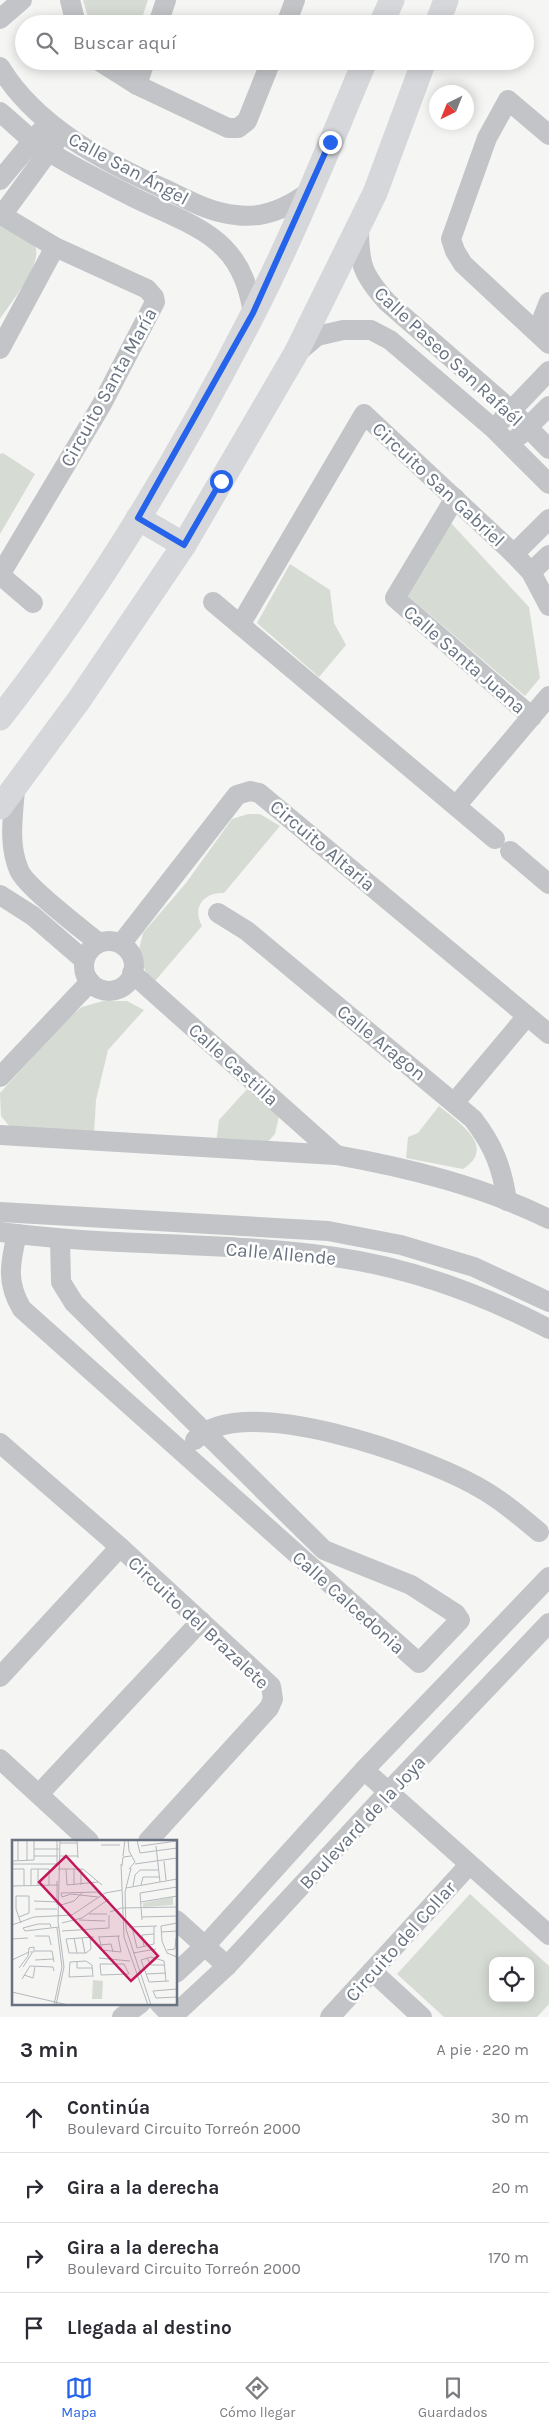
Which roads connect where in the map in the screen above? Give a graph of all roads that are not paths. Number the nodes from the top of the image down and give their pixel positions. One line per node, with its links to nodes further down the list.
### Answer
1 (22, 0): 10 (street)
2 (70, 0): 6 (street)
3 (166, 0): 7 (street)
4 (295, 0): 8 (street)
5 (392, 0): 9 (main road)
6 (74, 15)
7 (161, 15)
8 (289, 15)
9 (385, 15)
10 (0, 19)
11 (0, 67): 19 (street, Calle San Ángel)
12 (113, 70): 17 (street)
13 (142, 70): 17 (street)
14 (268, 70): 17 (street)
15 (361, 70): 23 (main road)
16 (421, 70): 25 (main road)
17 (137, 85)
18 (0, 112): 21 (street, Calle San Ángel)
19 (55, 127): 21 (street, Circuito Santa María); 23 (street, Calle San Ángel)
20 (549, 135): 29 (street)
21 (41, 146): 22 (street, Circuito Santa María); 24 (street, Circuito Santa María); 28 (street, Calle San Ángel)
22 (0, 180)
23 (310, 191): 28 (main road)
24 (1, 214): 26 (street, Circuito Santa María)
25 (359, 226): 31 (main road); 34 (street, Calle Paseo San Rafaél)
26 (55, 247): 30 (street); 47 (street, Circuito Santa María)
27 (549, 302): 29 (street)
28 (253, 313): 41 (main road)
29 (543, 338)
30 (0, 349)
31 (296, 353): 35 (street, Calle Paseo San Rafaél); 43 (main road)
32 (549, 371): 34 (street)
33 (549, 406): 36 (street)
34 (511, 410): 35 (street); 36 (street, Calle Paseo San Rafaél)
35 (494, 428): 37 (street, Calle Paseo San Rafaél)
36 (528, 428): 37 (street); 38 (street, Calle Paseo San Rafaél)
37 (511, 445): 39 (street, Calle Paseo San Rafaél)
38 (549, 449)
39 (549, 484)
40 (455, 498): 44 (street, Circuito San Gabriel); 51 (street, Circuito San Gabriel); 53 (street, Calle Santa Juana)
41 (138, 518): 43 (main road); 54 (main road)
42 (549, 519): 44 (street)
43 (184, 545): 55 (main road)
44 (514, 554): 46 (street, Circuito San Gabriel)
45 (549, 555): 46 (street)
46 (531, 572): 50 (street, Circuito San Gabriel)
47 (0, 575): 48 (street, Circuito Santa María)
48 (33, 602)
49 (213, 602): 51 (street)
50 (549, 606)
51 (240, 626): 56 (street)
52 (549, 696): 53 (street)
53 (532, 717): 56 (street)
54 (0, 718)
55 (7, 798): 57 (street)
56 (456, 806): 58 (street)
57 (20, 872): 59 (street); 61 (street)
58 (549, 884)
59 (1, 894): 62 (street)
60 (218, 913): 71 (street, Calle Aragon)
61 (63, 914): 62 (street); 63 (street)
62 (48, 930): 65 (street)
63 (98, 943): 64 (street); 65 (street)
64 (121, 944): 66 (street); 68 (street, Circuito Altaria)
65 (84, 960): 67 (street)
66 (132, 973): 67 (street); 73 (street, Calle Castilla)
67 (90, 982): 70 (street)
68 (527, 1016): 69 (street, Circuito Altaria); 71 (street)
69 (549, 1034)
70 (0, 1077)
71 (455, 1102): 74 (street, Calle Aragon)
72 (0, 1135): 73 (street)
73 (336, 1155): 74 (street)
74 (507, 1201): 76 (street)
75 (0, 1212): 79 (street, Calle Allende)
76 (549, 1219)
77 (8, 1233): 78 (street, Calle Allende); 83 (street, Calle Calcedonia)
78 (60, 1238): 80 (street, Calle Allende); 81 (street, Calle Calcedonia)
79 (549, 1302)
80 (549, 1329)
81 (202, 1432): 83 (street); 84 (street); 86 (street, Calle Calcedonia)
82 (0, 1443): 85 (street, Circuito del Brazalete)
83 (183, 1452): 87 (street, Calle Calcedonia)
84 (539, 1532)
85 (120, 1547): 89 (street, Circuito del Brazalete); 91 (street)
86 (324, 1550): 87 (street); 87 (street, Calle Calcedonia)
87 (311, 1566)
88 (549, 1576): 93 (street, Boulevard de la Joya)
89 (201, 1621): 95 (street); 97 (street, Circuito del Brazalete)
90 (549, 1624): 94 (street, Boulevard de la Joya)
91 (0, 1677)
92 (0, 1759): 95 (street)
93 (364, 1770): 94 (street, Circuito del Collar); 101 (street, Boulevard de la Joya)
94 (388, 1792): 98 (street, Circuito del Collar); 102 (street, Boulevard de la Joya)
95 (39, 1794): 96 (street)
96 (89, 1840)
97 (149, 1840)
98 (469, 1865): 100 (street, Circuito del Collar); 104 (street, Circuito del Collar)
99 (178, 1922): 101 (street)
100 (549, 1935)
101 (204, 1946): 102 (street); 103 (street, Boulevard de la Joya)
102 (227, 1966): 108 (street, Boulevard de la Joya)
103 (178, 1971)
104 (372, 1971): 109 (street, Circuito del Collar); 110 (street)
105 (140, 2004): 107 (street)
106 (159, 2004): 108 (street)
107 (122, 2017)
108 (172, 2017)
109 (330, 2017)
110 (422, 2017)

